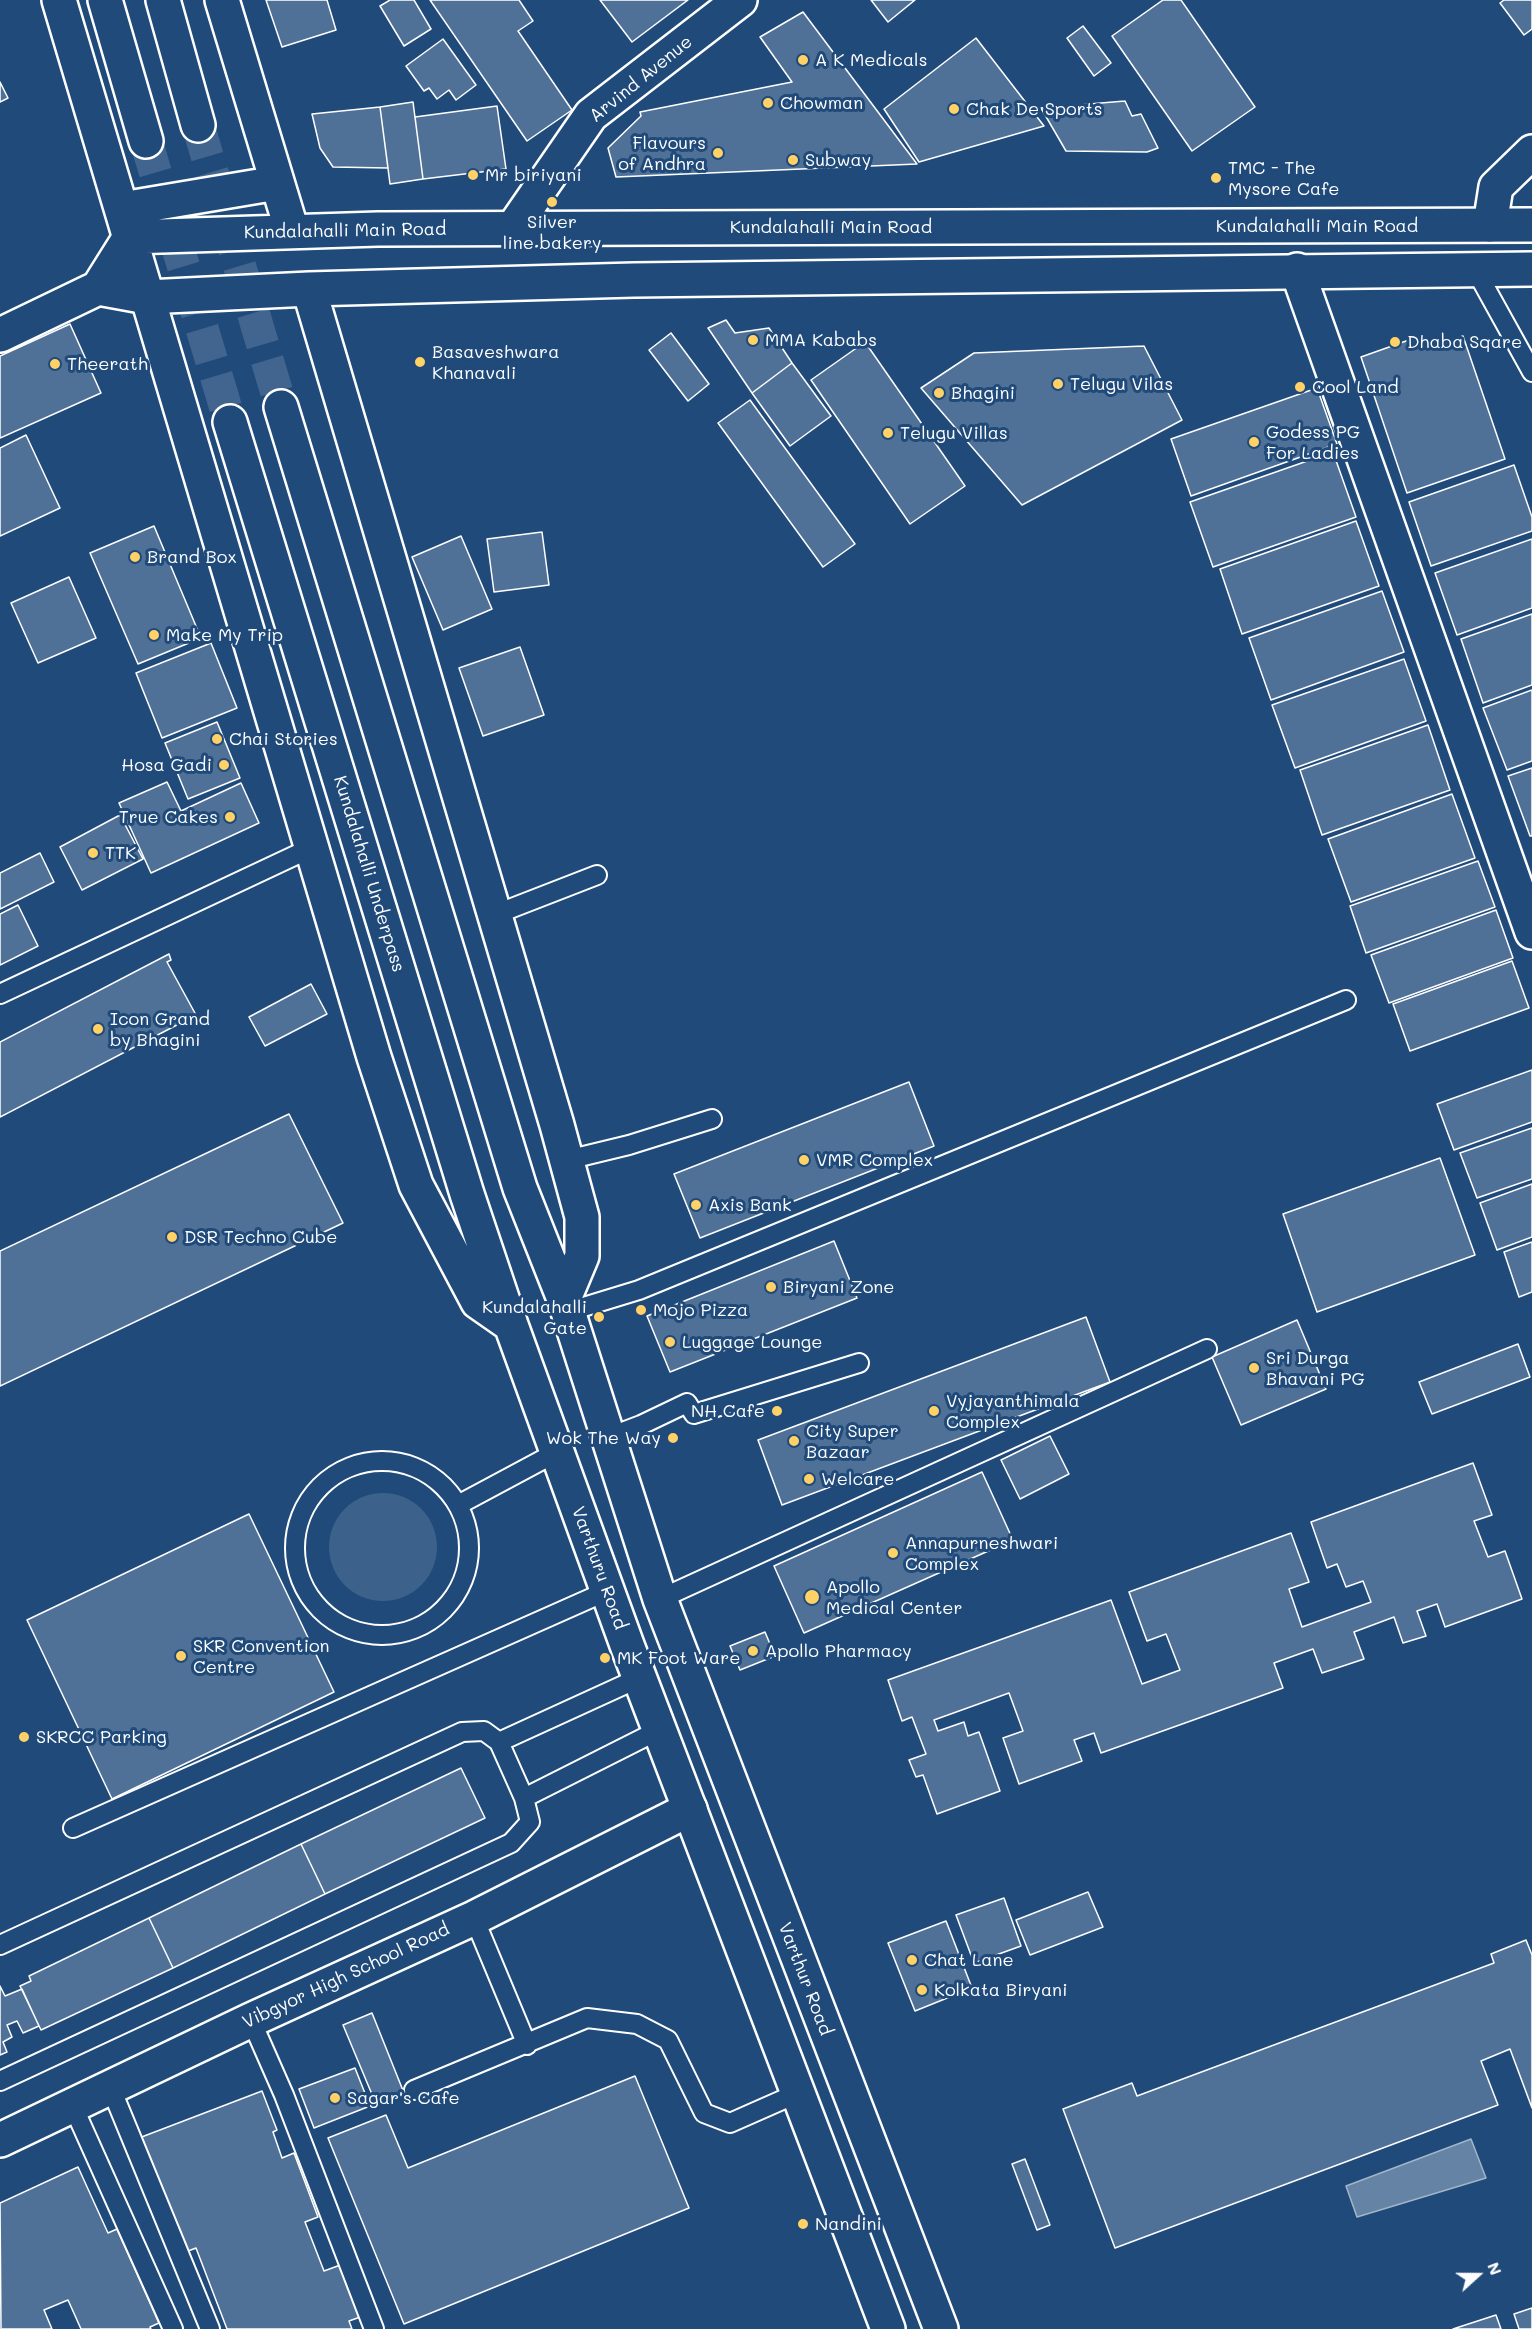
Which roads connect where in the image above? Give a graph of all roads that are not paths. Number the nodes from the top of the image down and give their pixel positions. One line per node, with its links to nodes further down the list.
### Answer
1 (59, 0): 10 (main road)
2 (105, 0): 7 (main road)
3 (163, 0): 6 (main road)
4 (222, 0): 9 (main road)
5 (740, 0): 13 (main road, Arvind Avenue)
6 (198, 125)
7 (146, 141)
8 (1532, 153): 11 (main road)
9 (277, 183): 10 (main road); 14 (main road)
10 (126, 223): 14 (main road, Kundalahalli Main Road); 18 (main road); 20 (main road)
11 (1490, 225): 12 (main road, Kundalahalli Main Road); 13 (main road, Kundalahalli Main Road)
12 (1532, 225)
13 (513, 228): 14 (main road, Kundalahalli Main Road)
14 (292, 231)
15 (1475, 269): 16 (main road); 17 (main road); 22 (lane)
16 (1532, 269)
17 (1297, 270): 19 (main road); 28 (main road)
18 (98, 288): 20 (main road); 21 (main road)
19 (309, 289): 20 (main road); 27 (main road)
20 (147, 297): 25 (main road)
21 (0, 335)
22 (1532, 372)
23 (281, 407): 33 (main road)
24 (230, 422): 34 (main road, Kundalahalli Underpass)
25 (313, 847): 29 (lane); 34 (main road)
26 (597, 874): 27 (lane)
27 (494, 915): 32 (main road)
28 (1532, 932)
29 (0, 994)
30 (1346, 1000): 33 (lane)
31 (712, 1119): 32 (lane)
32 (567, 1160): 33 (main road)
33 (566, 1305): 37 (main road)
34 (511, 1325): 38 (main road, Varthuru Road)
35 (1207, 1349): 41 (lane)
36 (859, 1363): 37 (lane)
37 (607, 1437): 41 (main road)
38 (557, 1452): 39 (lane); 40 (main road, Varthuru Road)
39 (458, 1505): 39 (lane)
40 (607, 1591): 42 (main road, Varthuru Road); 47 (lane)
41 (666, 1614): 62 (main road, Varthur Road)
42 (639, 1678): 43 (main road, Varthuru Road); 44 (lane)
43 (659, 1730): 45 (lane); 46 (main road, Varthuru Road)
44 (499, 1742): 45 (lane); 49 (lane)
45 (524, 1798): 52 (lane)
46 (690, 1809): 48 (main road, Vibgyor High School Road); 55 (main road)
47 (73, 1828)
48 (474, 1918): 50 (main road, Vibgyor High School Road); 51 (lane)
49 (0, 1945)
50 (250, 2020): 53 (main road, Vibgyor High School Road); 60 (lane)
51 (527, 2045): 54 (lane); 55 (lane)
52 (0, 2081)
53 (110, 2086): 56 (main road, Vibgyor High School Road); 59 (lane)
54 (414, 2090)
55 (798, 2093): 61 (main road)
56 (72, 2104): 57 (main road, Vibgyor High School Road); 58 (lane)
57 (0, 2140)
58 (173, 2329)
59 (210, 2329)
60 (374, 2329)
61 (888, 2329)
62 (941, 2329)

